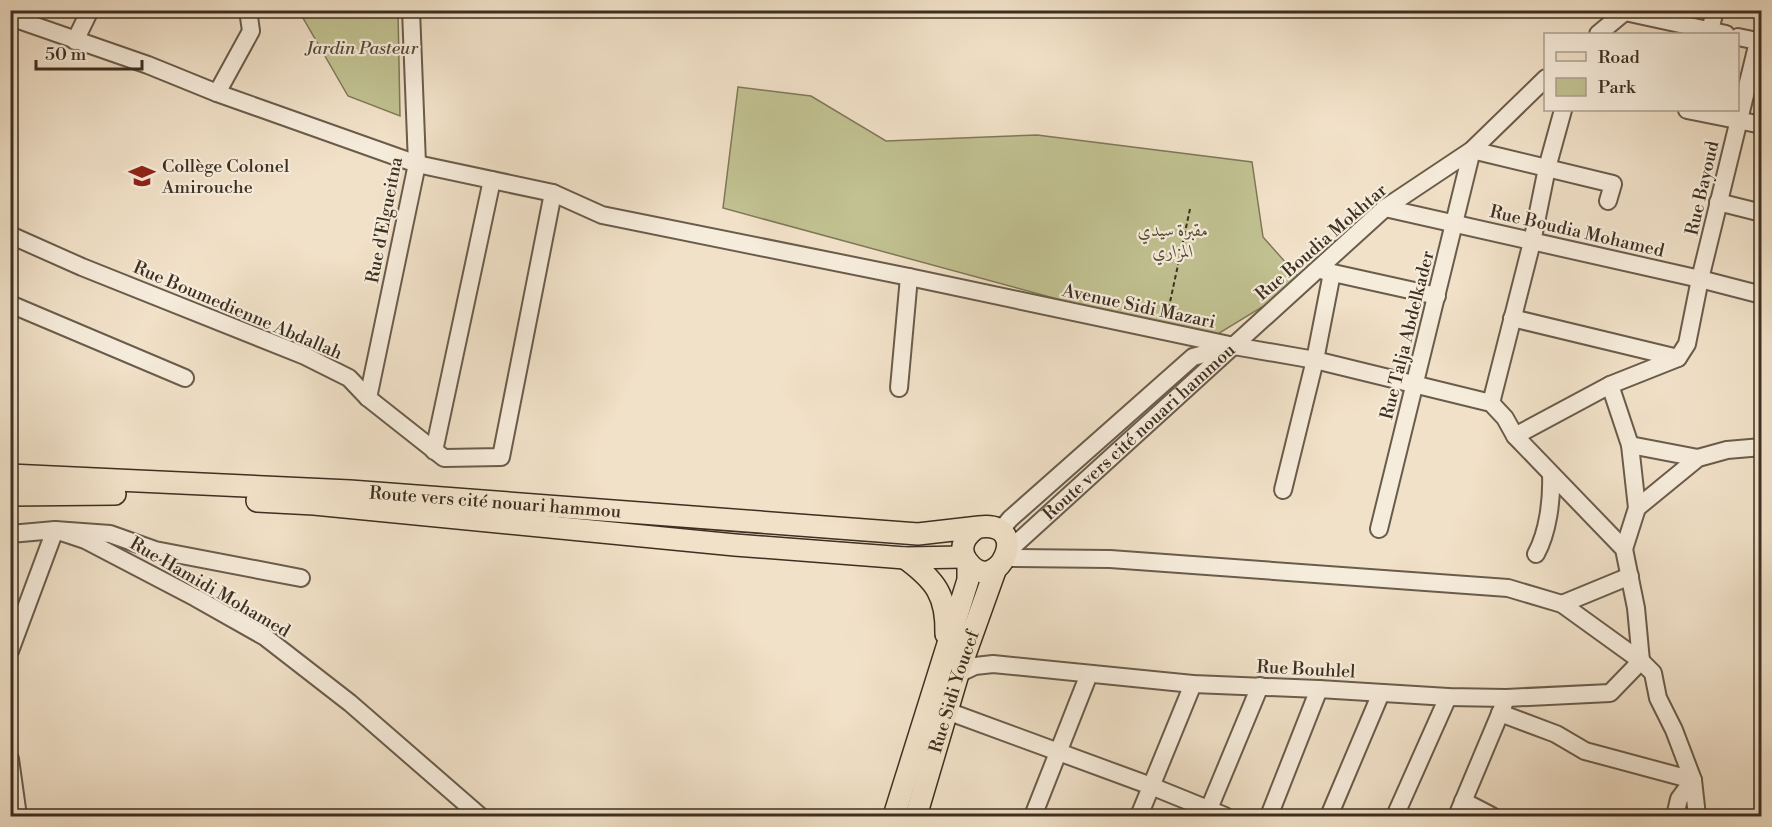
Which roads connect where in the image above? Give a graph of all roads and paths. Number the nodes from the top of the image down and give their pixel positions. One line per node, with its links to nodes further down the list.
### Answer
1 (90, 10): 10 (street)
2 (248, 10): 13 (street)
3 (411, 10): 19 (street, Rue d'Elgueitna)
4 (1715, 10): 8 (street)
5 (1626, 11): 7 (street); 8 (street)
6 (10, 17): 10 (street, Avenue Sidi Mazari)
7 (1599, 33)
8 (1718, 33)
9 (1739, 37): 11 (street)
10 (75, 41): 13 (street, Avenue Sidi Mazari)
11 (1760, 42): 16 (street, Rue Bayoud)
12 (1544, 79): 18 (street, Rue Boudia Mokhtar)
13 (217, 93): 19 (street, Avenue Sidi Mazari)
14 (1563, 111): 20 (street)
15 (1692, 111): 16 (street)
16 (1738, 120): 17 (street); 24 (street, Rue Bayoud)
17 (1761, 125)
18 (1472, 150): 20 (street); 25 (street, Rue Boudia Mokhtar); 28 (street, Rue Talja Abdelkader)
19 (417, 164): 21 (street, Avenue Sidi Mazari); 46 (street, Rue d'Elgueitna)
20 (1547, 168): 23 (street); 30 (street)
21 (492, 180): 22 (street, Avenue Sidi Mazari); 51 (street)
22 (553, 194): 32 (street, Avenue Sidi Mazari); 51 (street, Rue Boumedienne Abdallah)
23 (1608, 201)
24 (1718, 202): 27 (street); 33 (street, Rue Bayoud)
25 (1384, 208): 28 (street, Rue Boudia Mohamed); 31 (street, Rue Boudia Mokhtar)
26 (1190, 209): 38 (path)
27 (1761, 213)
28 (1455, 224): 30 (street, Rue Boudia Mohamed); 35 (street, Rue Talja Abdelkader)
29 (10, 235): 46 (street, Rue Boumedienne Abdallah)
30 (1533, 242): 33 (street, Rue Boudia Mohamed); 37 (street)
31 (1325, 271): 35 (street); 39 (street, Rue Boudia Mokhtar); 41 (street)
32 (909, 277): 38 (street, Avenue Sidi Mazari); 45 (street)
33 (1700, 279): 34 (street, Rue Boudia Mohamed); 40 (street, Rue Bayoud)
34 (1761, 295)
35 (1437, 296): 43 (street, Rue Talja Abdelkader)
36 (10, 304): 42 (street)
37 (1512, 318): 40 (street); 47 (street)
38 (1165, 331): 39 (street, Avenue Sidi Mazari)
39 (1234, 346): 41 (street, Avenue Sidi Mazari); 61 (street, Route vers cité nouari hammou); 66 (street, Route vers cité nouari hammou)
40 (1682, 351): 44 (street)
41 (1315, 360): 43 (street, Avenue Sidi Mazari); 55 (street)
42 (185, 378)
43 (1415, 384): 47 (street, Avenue Sidi Mazari); 59 (street, Rue Talja Abdelkader)
44 (1610, 385): 48 (street); 49 (street)
45 (899, 388)
46 (368, 398): 51 (street, Rue Boumedienne Abdallah)
47 (1491, 403): 48 (street)
48 (1515, 436): 53 (street)
49 (1630, 445): 52 (street); 57 (street)
50 (1761, 447): 52 (street)
51 (434, 451)
52 (1698, 458): 57 (street)
53 (1551, 474): 63 (street); 64 (street)
54 (10, 475): 58 (main road, Route vers cité nouari hammou)
55 (1283, 490)
56 (10, 495): 65 (main road, Route vers cité nouari hammou)
57 (1637, 508): 63 (street)
58 (979, 527): 61 (main road); 67 (main road)
59 (1380, 529)
60 (55, 530): 62 (street, Rue Hamidi Mohamed); 69 (street); 72 (street); 90 (street, Rue Hamidi Mohamed)
61 (1000, 531): 66 (main road)
62 (10, 534)
63 (1624, 549): 68 (street)
64 (1536, 554)
65 (905, 558): 67 (main road, Route vers cité nouari hammou); 71 (main road)
66 (1003, 559): 67 (main road); 70 (street); 74 (main road, Rue Sidi Youcef)
67 (966, 560): 71 (main road)
68 (1630, 576): 70 (street); 73 (street)
69 (301, 578)
70 (1562, 604): 73 (street)
71 (946, 649): 91 (main road)
72 (10, 651)
73 (1641, 661): 81 (street, Rue Bouhlel); 85 (street)
74 (958, 674): 75 (street, Rue Bouhlel); 82 (main road, Rue Sidi Youcef)
75 (1089, 674): 76 (street, Rue Bouhlel); 83 (street)
76 (1193, 684): 77 (street, Rue Bouhlel); 86 (street)
77 (1260, 686): 78 (street, Rue Bouhlel); 88 (street)
78 (1319, 689): 79 (street, Rue Bouhlel); 96 (street)
79 (1381, 693): 80 (street, Rue Bouhlel); 97 (street)
80 (1448, 697): 81 (street, Rue Bouhlel); 98 (street)
81 (1503, 705): 85 (street); 87 (street)
82 (947, 711): 83 (street); 92 (main road, Rue Sidi Youcef)
83 (1058, 751): 86 (street); 93 (street)
84 (10, 759): 89 (street)
85 (1693, 780): 100 (street); 101 (street)
86 (1151, 786): 88 (street); 94 (street)
87 (1460, 809): 99 (street)
88 (1207, 813): 95 (street)
89 (18, 816)
90 (480, 816)
91 (894, 816)
92 (916, 816)
93 (1034, 816)
94 (1138, 816)
95 (1225, 816)
96 (1269, 816)
97 (1329, 816)
98 (1395, 816)
99 (1492, 816)
100 (1675, 816)
101 (1696, 816)

